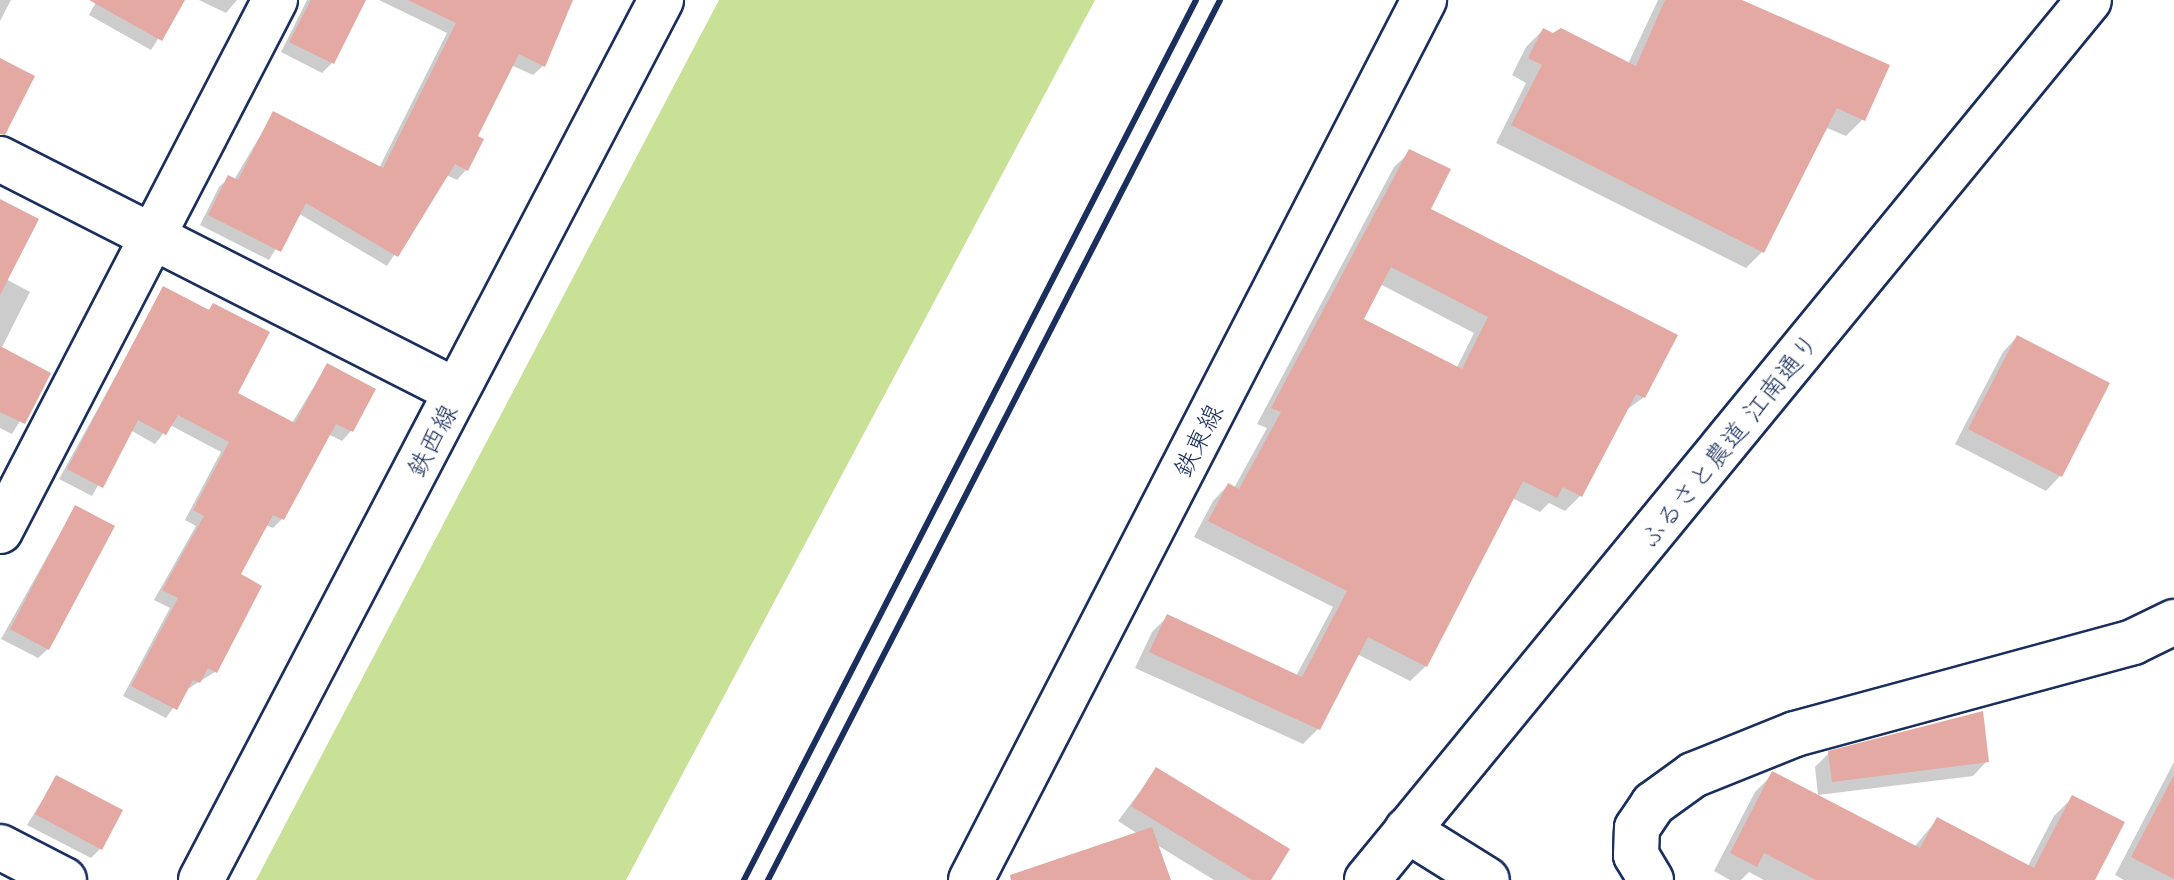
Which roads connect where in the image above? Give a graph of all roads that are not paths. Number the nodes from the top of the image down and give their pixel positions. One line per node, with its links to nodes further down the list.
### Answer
1 (275, 0): 6 (street)
2 (661, 0): 7 (street, 鉄西線)
3 (1424, 0): 14 (street, 鉄東線)
4 (2089, 0): 10 (street, ふるさと農道 江南通り)
5 (0, 159): 6 (street)
6 (155, 238): 7 (street); 8 (street)
7 (456, 391): 13 (street, 鉄西線)
8 (0, 531)
9 (2174, 622): 17 (street)
10 (1407, 830): 15 (street, ふるさと農道 江南通り); 16 (street)
11 (0, 847): 12 (street)
12 (64, 880)
13 (201, 880)
14 (971, 880)
15 (1367, 880)
16 (1487, 880)
17 (1651, 880)

